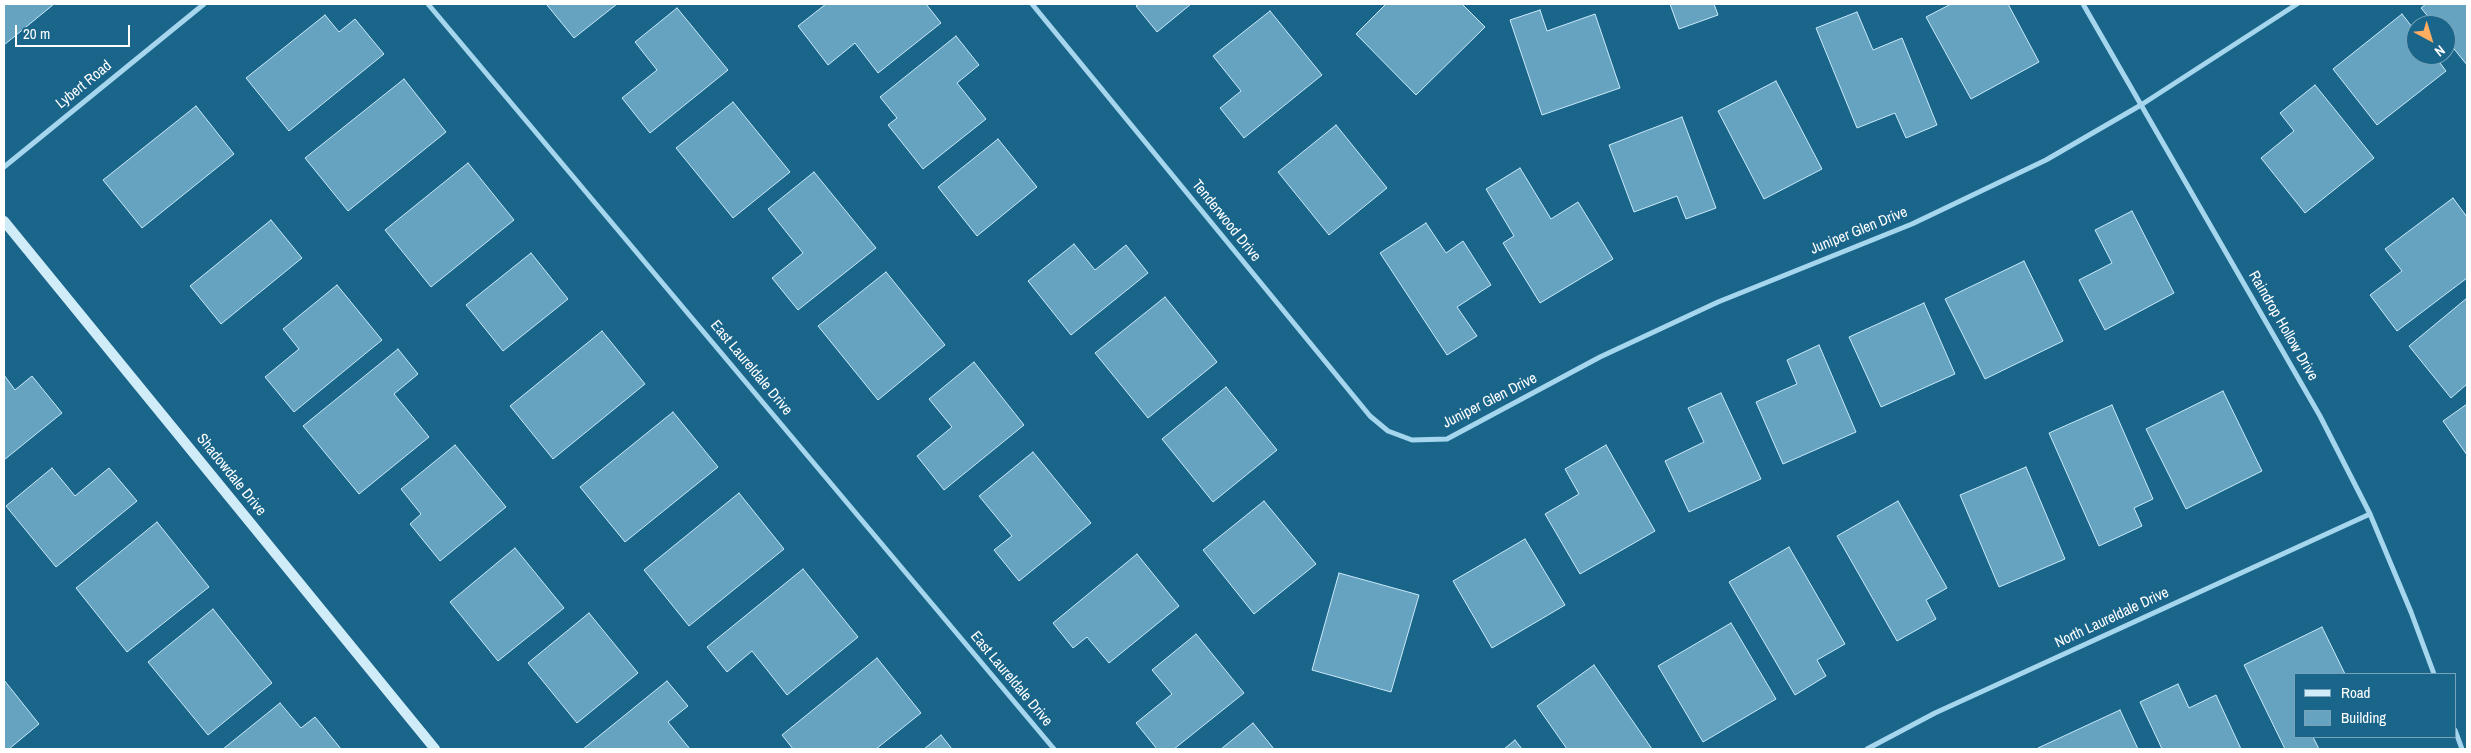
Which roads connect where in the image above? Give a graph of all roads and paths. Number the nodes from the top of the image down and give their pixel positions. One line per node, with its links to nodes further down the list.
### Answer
1 (204, 4): 7 (street, Lybert Road)
2 (428, 4): 14 (street, East Laureldale Drive)
3 (1032, 4): 9 (street, Tenderwood Drive)
4 (2083, 4): 6 (street, Raindrop Hollow Drive)
5 (2297, 4): 6 (street, Juniper Glen Drive)
6 (2141, 105): 9 (street, Juniper Glen Drive); 10 (street, Raindrop Hollow Drive)
7 (4, 167)
8 (4, 221): 13 (street, Shadowdale Drive)
9 (1412, 440)
10 (2370, 514): 11 (street, Raindrop Hollow Drive); 15 (street, North Laureldale Drive)
11 (2434, 673)
12 (2456, 733): 16 (street)
13 (435, 749)
14 (1054, 749)
15 (1866, 749)
16 (2462, 749)

